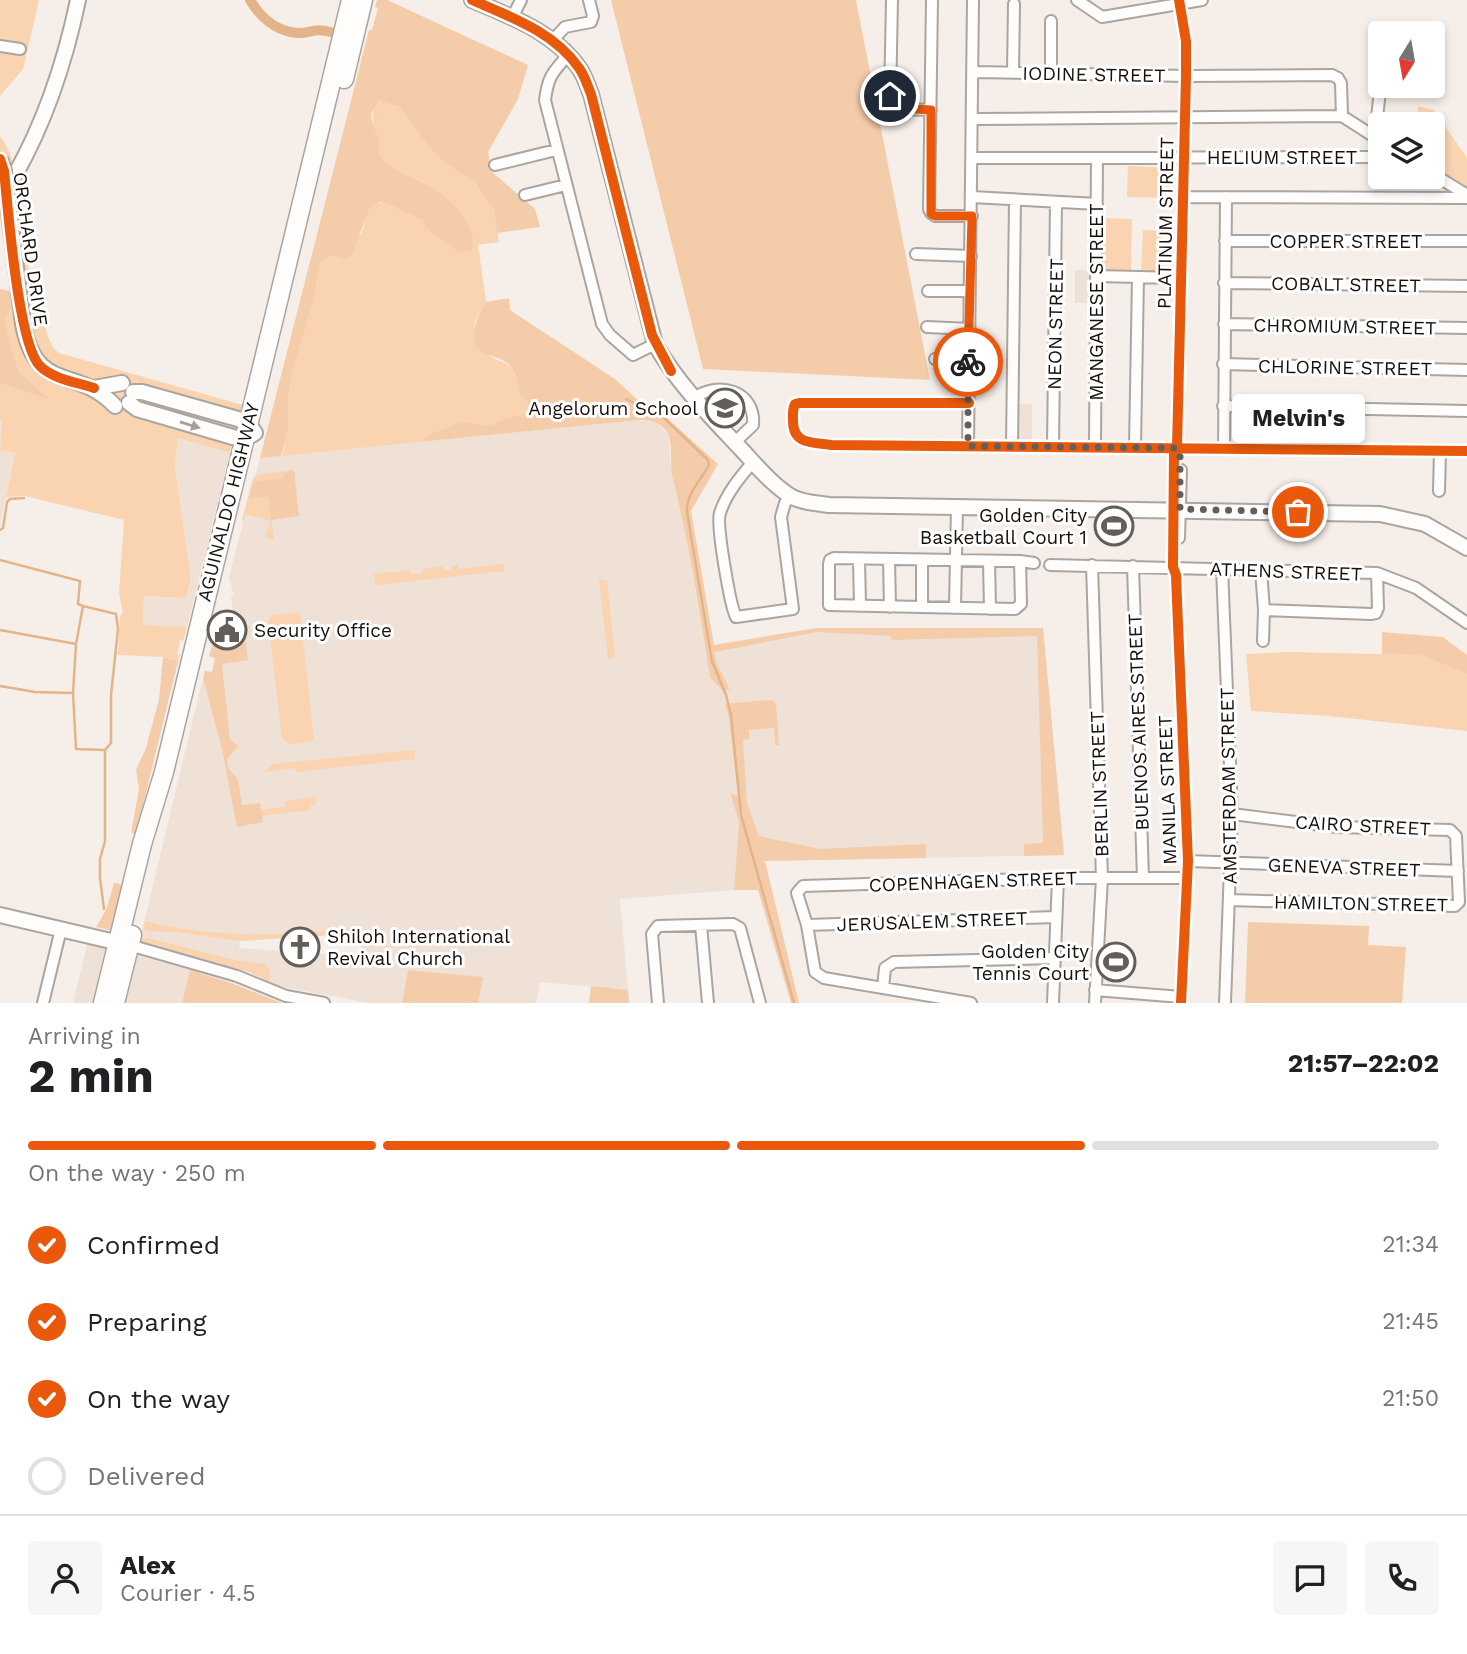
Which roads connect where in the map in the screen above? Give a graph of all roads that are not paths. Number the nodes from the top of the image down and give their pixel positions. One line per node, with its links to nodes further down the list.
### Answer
1 (78, 0): 36 (street)
2 (351, 0): 72 (highway, AGUINALDO HIGHWAY)
3 (363, 0): 72 (highway, AGUINALDO HIGHWAY)
4 (472, 0): 14 (street)
5 (521, 0): 14 (street)
6 (589, 0): 16 (street)
7 (892, 0): 24 (street)
8 (932, 0): 24 (street)
9 (974, 0): 20 (street)
10 (1077, 0): 12 (street)
11 (1202, 0): 12 (street)
12 (1179, 2): 23 (street, PLATINUM STREET)
13 (1014, 4): 21 (street)
14 (512, 18): 16 (street)
15 (1051, 21): 22 (street)
16 (552, 41): 19 (street)
17 (0, 46): 18 (street)
18 (20, 49)
19 (568, 55): 29 (street); 63 (street)
20 (974, 72): 21 (street, IODINE STREET); 27 (street)
21 (1013, 73): 22 (street, IODINE STREET)
22 (1051, 74): 23 (street, IODINE STREET)
23 (1186, 76): 25 (street, IODINE STREET); 26 (street, PLATINUM STREET)
24 (931, 110): 47 (street)
25 (1342, 116): 26 (street); 28 (street)
26 (1185, 117): 27 (street); 33 (street, PLATINUM STREET)
27 (974, 119): 31 (street)
28 (1368, 133)
29 (556, 150): 35 (street); 38 (street)
30 (1368, 157): 33 (street, HELIUM STREET)
31 (973, 158): 32 (street, HELIUM STREET); 41 (street)
32 (1097, 158): 33 (street, HELIUM STREET); 46 (street, MANGANESE STREET)
33 (1185, 158): 42 (street, PLATINUM STREET)
34 (0, 159): 72 (street, ORCHARD DRIVE, bridge)
35 (495, 165)
36 (15, 175)
37 (1445, 182): 40 (street)
38 (566, 185): 39 (street); 63 (street)
39 (525, 195)
40 (1467, 196): 43 (street)
41 (972, 197): 44 (street); 47 (street)
42 (1184, 197): 43 (street); 54 (street, PLATINUM STREET)
43 (1226, 197): 48 (street)
44 (1015, 200): 45 (street); 75 (street)
45 (1056, 202): 46 (street); 76 (street, NEON STREET)
46 (1097, 204): 52 (street, MANGANESE STREET)
47 (972, 216): 51 (street)
48 (1225, 242): 49 (street, COPPER STREET); 55 (street)
49 (1467, 242)
50 (916, 254): 51 (street)
51 (971, 256): 58 (street)
52 (1096, 276): 53 (street); 77 (street, MANGANESE STREET)
53 (1138, 277): 54 (street); 78 (street)
54 (1181, 278): 79 (street, PLATINUM STREET)
55 (1224, 283): 56 (street, COBALT STREET); 59 (street)
56 (1467, 286)
57 (928, 291): 58 (street)
58 (970, 291): 62 (street)
59 (1224, 324): 61 (street, CHROMIUM STREET); 66 (street)
60 (928, 327): 62 (street)
61 (1467, 328)
62 (970, 329): 65 (street)
63 (655, 344): 68 (street)
64 (935, 359): 65 (street)
65 (968, 361): 69 (street)
66 (1223, 364): 67 (street, CHLORINE STREET); 70 (street)
67 (1467, 370)
68 (694, 399): 73 (street); 73 (street)
69 (969, 403): 74 (street); 74 (street)
70 (1223, 406): 71 (street); 80 (street)
71 (1467, 411)
72 (249, 432): 125 (highway, AGUINALDO HIGHWAY)
73 (735, 442): 83 (street)
74 (968, 446): 75 (street)
75 (1012, 446): 76 (street)
76 (1053, 446): 77 (street)
77 (1096, 446): 78 (street)
78 (1135, 447): 79 (street)
79 (1177, 448): 80 (street); 87 (street, PLATINUM STREET)
80 (1224, 449): 81 (street)
81 (1440, 451): 82 (street); 84 (street)
82 (1467, 451)
83 (753, 461): 85 (street); 85 (street)
84 (1439, 491)
85 (791, 496): 86 (street)
86 (957, 506): 87 (street); 92 (street)
87 (1176, 509): 88 (street); 100 (street, MANILA STREET)
88 (1467, 548)
89 (859, 558): 90 (street); 103 (street); 103 (street)
90 (889, 559): 91 (street); 104 (street)
91 (922, 560): 92 (street); 105 (street)
92 (956, 560): 93 (street); 106 (street)
93 (989, 561): 94 (street); 107 (street)
94 (1020, 561): 95 (street); 107 (street)
95 (1034, 563)
96 (1050, 565): 97 (street, ATHENS STREET)
97 (1092, 565): 98 (street, ATHENS STREET); 116 (street, BERLIN STREET)
98 (1133, 566): 100 (street, ATHENS STREET); 117 (street, BUENOS AIRES STREET)
99 (1222, 568): 100 (street, ATHENS STREET); 101 (street, ATHENS STREET); 111 (street, AMSTERDAM STREET)
100 (1176, 570): 112 (street, MANILA STREET)
101 (1261, 570): 102 (street, ATHENS STREET); 108 (street)
102 (1377, 573): 108 (street); 109 (street, ATHENS STREET)
103 (860, 606): 104 (street)
104 (890, 607): 105 (street)
105 (922, 607): 106 (street)
106 (955, 608): 107 (street)
107 (990, 609)
108 (1264, 610): 110 (street)
109 (1467, 623)
110 (1263, 641)
111 (1232, 814): 113 (street, AMSTERDAM STREET); 114 (street, CAIRO STREET)
112 (1188, 862): 113 (street, GENEVA STREET); 118 (street, MANILA STREET)
113 (1230, 864): 114 (street, GENEVA STREET); 119 (street, AMSTERDAM STREET)
114 (1458, 871): 119 (street, HAMILTON STREET)
115 (1058, 878): 116 (street, COPENHAGEN STREET); 121 (street); 123 (street, COPENHAGEN STREET)
116 (1102, 878): 117 (street, COPENHAGEN STREET); 128 (street, BERLIN STREET)
117 (1143, 878): 118 (street, COPENHAGEN STREET)
118 (1187, 878): 130 (street, MANILA STREET)
119 (1229, 900): 141 (street, AMSTERDAM STREET)
120 (0, 915): 124 (street)
121 (1056, 917): 123 (street, JERUSALEM STREET); 126 (street)
122 (701, 925): 135 (street); 136 (street); 137 (street)
123 (807, 925): 127 (street)
124 (61, 929): 125 (street); 131 (street)
125 (123, 944): 132 (highway, AGUINALDO HIGHWAY); 133 (highway, AGUINALDO HIGHWAY); 134 (street)
126 (1055, 958): 127 (street); 139 (street)
127 (883, 988): 138 (street)
128 (1095, 990): 129 (street); 140 (street, BERLIN STREET)
129 (1135, 998): 130 (street)
130 (1181, 1000)
131 (43, 1003)
132 (103, 1003)
133 (115, 1003)
134 (324, 1003)
135 (658, 1003)
136 (708, 1003)
137 (760, 1003)
138 (971, 1003)
139 (1053, 1003)
140 (1095, 1003)
141 (1225, 1003)

